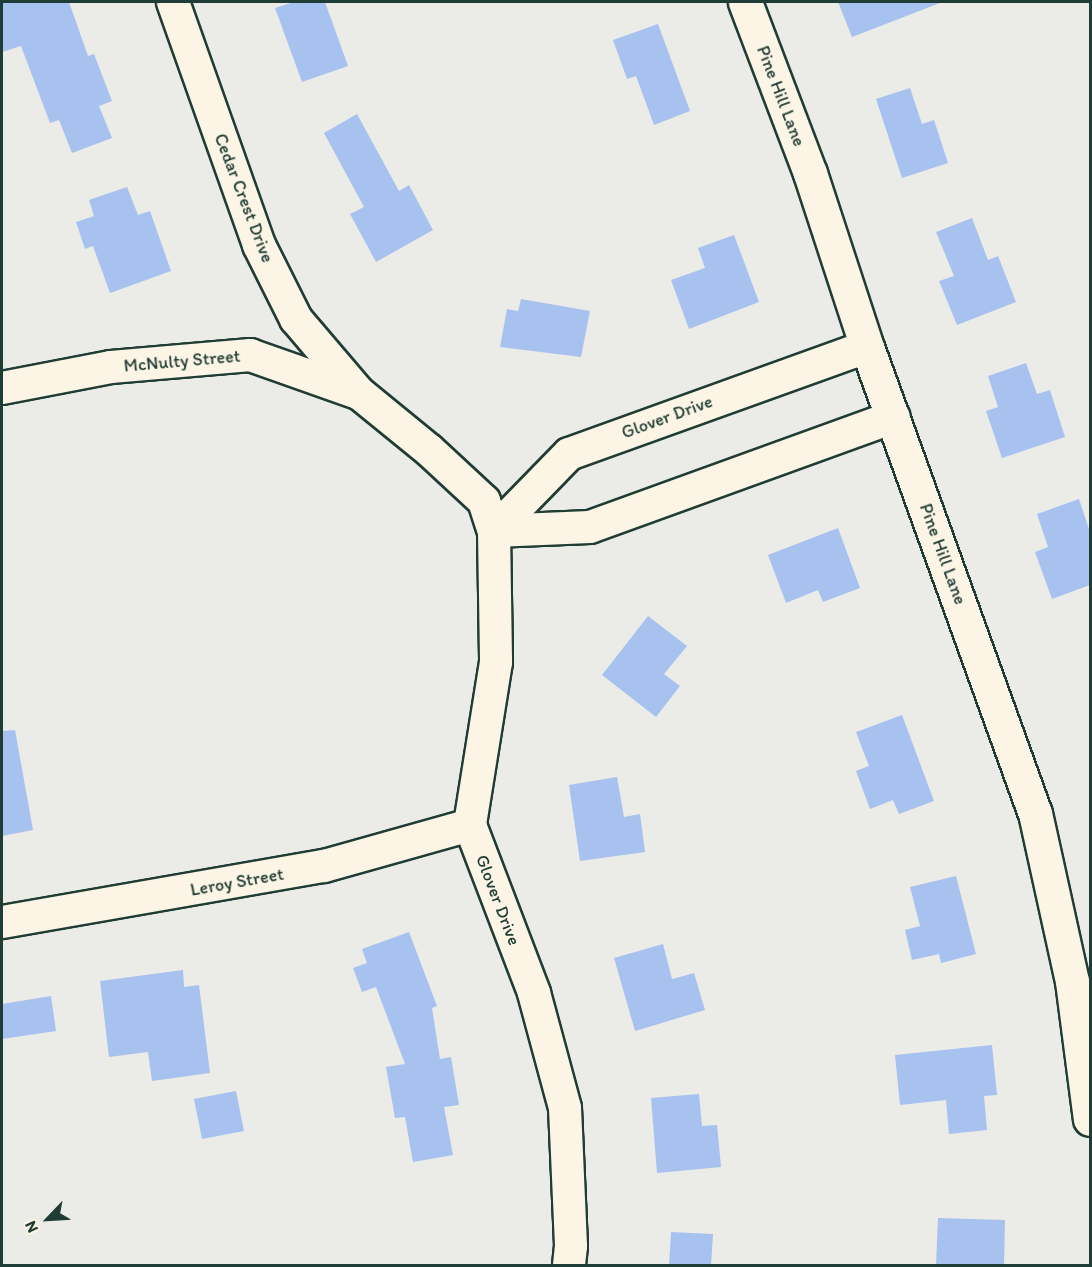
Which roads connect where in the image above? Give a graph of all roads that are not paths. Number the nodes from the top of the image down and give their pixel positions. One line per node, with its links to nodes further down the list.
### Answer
1 (173, 2): 5 (street, Cedar Crest Drive)
2 (745, 2): 3 (street, Pine Hill Lane)
3 (867, 347): 6 (street, Pine Hill Lane); 7 (street, Glover Drive)
4 (2, 388): 5 (street, McNulty Street)
5 (359, 393): 7 (street, Cedar Crest Drive)
6 (894, 417): 7 (street); 10 (street, Pine Hill Lane)
7 (494, 531): 8 (street, Glover Drive)
8 (470, 825): 9 (street, Leroy Street); 11 (street, Glover Drive)
9 (2, 922)
10 (1090, 1119)
11 (569, 1266)

